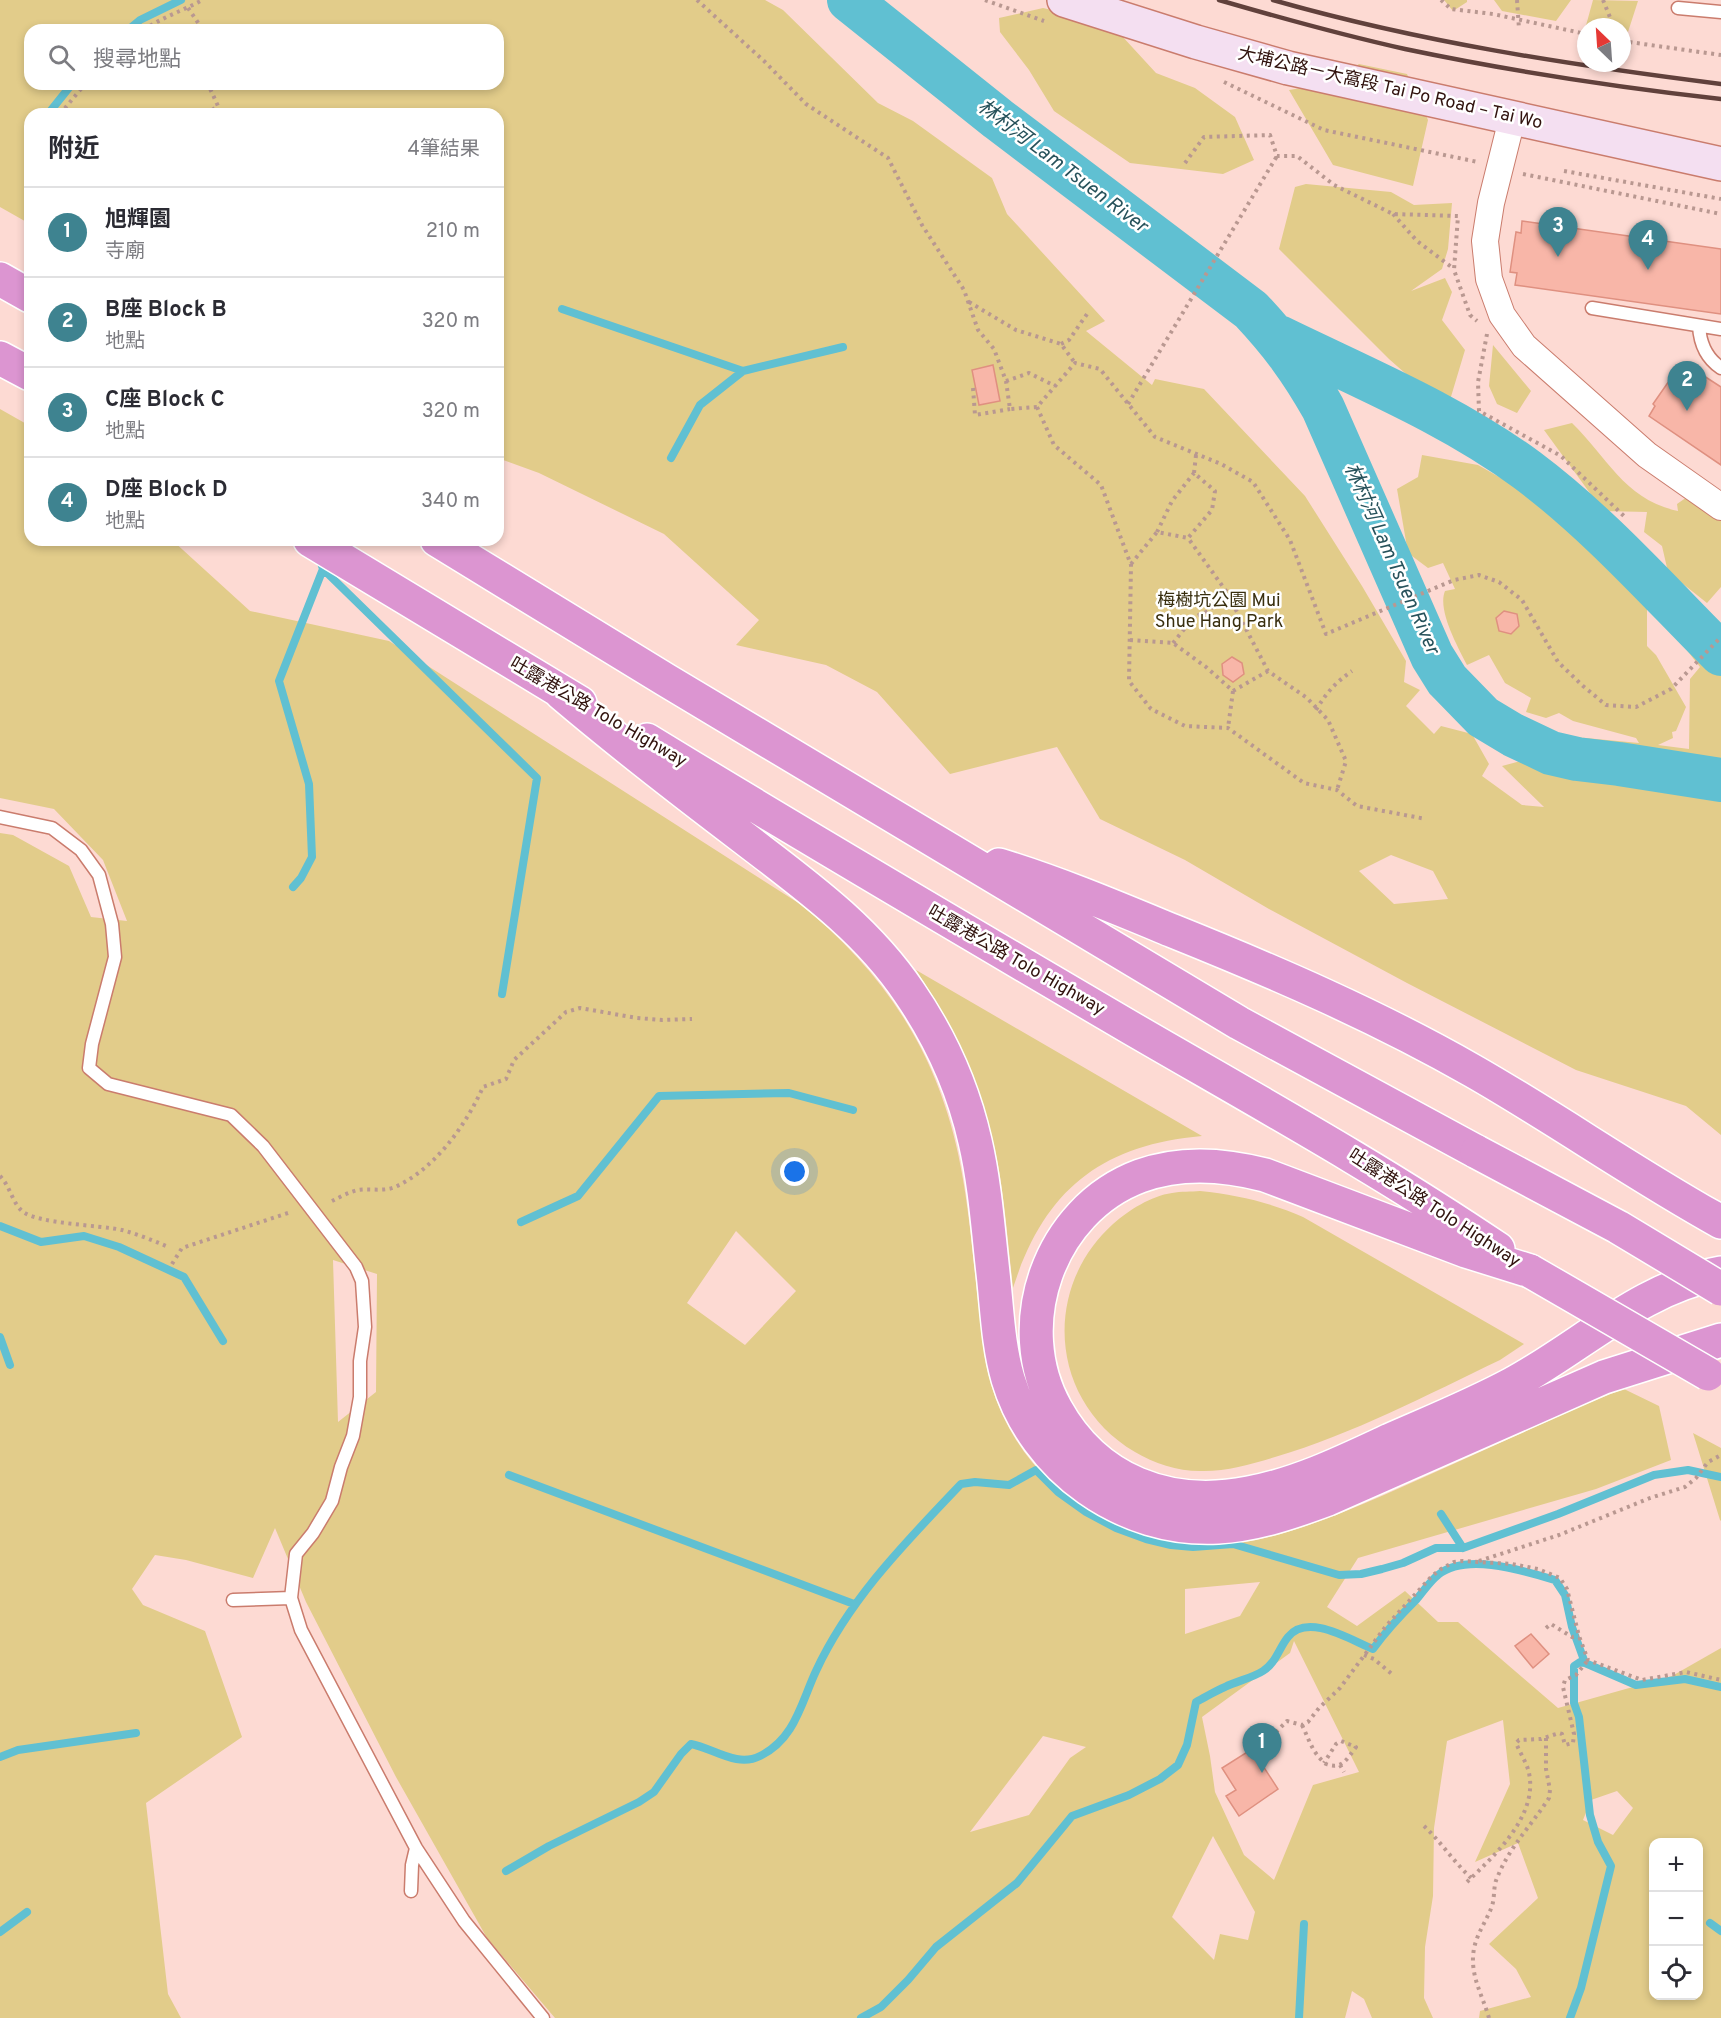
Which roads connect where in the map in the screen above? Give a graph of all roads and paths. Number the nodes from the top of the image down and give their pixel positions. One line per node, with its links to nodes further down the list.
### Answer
1 (202, 0): 7 (path)
2 (697, 0): 36 (path)
3 (985, 0): 9 (path)
4 (1441, 0): 15 (path)
5 (1517, 0): 14 (path)
6 (1603, 0): 11 (path)
7 (188, 8): 12 (path); 13 (path)
8 (1678, 8): 10 (lane)
9 (1054, 10): 23 (main road, 大埔公路－大窩段 Tai Po Road – Tai Wo)
10 (1721, 12)
11 (1610, 18)
12 (152, 24)
13 (199, 24)
14 (1519, 29)
15 (1577, 32)
16 (1631, 42): 17 (path)
17 (1721, 55)
18 (1224, 81): 25 (path)
19 (80, 90): 21 (path)
20 (211, 90): 22 (path)
21 (65, 108)
22 (215, 108)
23 (1512, 119): 27 (main road, 大埔公路－大窩段 Tai Po Road – Tai Wo); 56 (street)
24 (1277, 156): 26 (path); 31 (path); 51 (path)
25 (1463, 157)
26 (1185, 164)
27 (1721, 164)
28 (1564, 171): 30 (path)
29 (1527, 175): 32 (path)
30 (1721, 199)
31 (1393, 214): 33 (path); 33 (path)
32 (1721, 214)
33 (1454, 270): 39 (path)
34 (0, 279): 35 (highway)
35 (24, 293)
36 (968, 302): 43 (path); 48 (path)
37 (1592, 308): 40 (lane)
38 (1087, 314): 43 (path)
39 (1479, 323)
40 (1700, 326): 41 (lane); 46 (lane)
41 (1721, 329)
42 (1496, 339): 57 (path)
43 (1061, 344): 45 (path)
44 (0, 358): 47 (highway)
45 (1075, 363): 49 (path); 51 (path)
46 (1721, 368)
47 (24, 371)
48 (1006, 381): 49 (path); 53 (path)
49 (1055, 386): 52 (path)
50 (973, 388): 53 (path)
51 (1128, 404): 54 (path)
52 (1037, 407): 53 (path); 62 (path)
53 (1010, 409)
54 (1196, 455): 55 (path); 64 (path)
55 (1194, 473): 58 (path); 59 (path)
56 (1721, 507)
57 (1625, 517)
58 (1157, 532): 59 (path); 62 (path)
59 (1188, 538): 63 (path)
60 (320, 546): 70 (highway, 吐露港公路 Tolo Highway)
61 (447, 546): 76 (highway)
62 (1131, 565): 65 (path)
63 (1226, 591): 66 (path); 67 (path)
64 (1721, 637)
65 (1130, 640): 66 (path); 72 (path)
66 (1173, 643): 69 (path)
67 (1268, 671): 69 (path); 71 (path)
68 (1352, 671): 71 (path)
69 (1233, 691): 72 (path)
70 (561, 693): 82 (highway, 吐露港公路 Tolo Highway); 87 (highway)
71 (1316, 710): 73 (path)
72 (1228, 728): 73 (path)
73 (1336, 790): 75 (path)
74 (0, 818): 91 (lane)
75 (1426, 819)
76 (951, 851): 81 (highway); 86 (highway, bridge)
77 (692, 1019): 79 (path)
78 (0, 1176): 83 (path)
79 (332, 1201)
80 (296, 1211): 84 (path)
81 (1721, 1222)
82 (1432, 1223): 85 (highway); 88 (highway, 吐露港公路 Tolo Highway, bridge)
83 (166, 1246)
84 (172, 1264)
85 (1721, 1273)
86 (1721, 1289)
87 (1721, 1340)
88 (1721, 1383)
89 (1721, 1455): 90 (path)
90 (1478, 1562): 94 (path); 95 (path)
91 (291, 1598): 92 (lane); 106 (lane)
92 (233, 1600)
93 (1546, 1629): 94 (path)
94 (1579, 1636): 96 (path)
95 (1365, 1653): 97 (path); 99 (path)
96 (1588, 1660): 98 (path); 100 (path)
97 (1393, 1675)
98 (1721, 1680)
99 (1302, 1725): 101 (path); 102 (path)
100 (1546, 1737): 105 (path); 109 (path)
101 (1265, 1756)
102 (1324, 1763): 103 (path); 103 (path)
103 (1340, 1765): 104 (path)
104 (1344, 1772)
105 (1424, 1826)
106 (416, 1848): 107 (lane); 108 (lane)
107 (411, 1891)
108 (543, 2018)
109 (1489, 2018)

